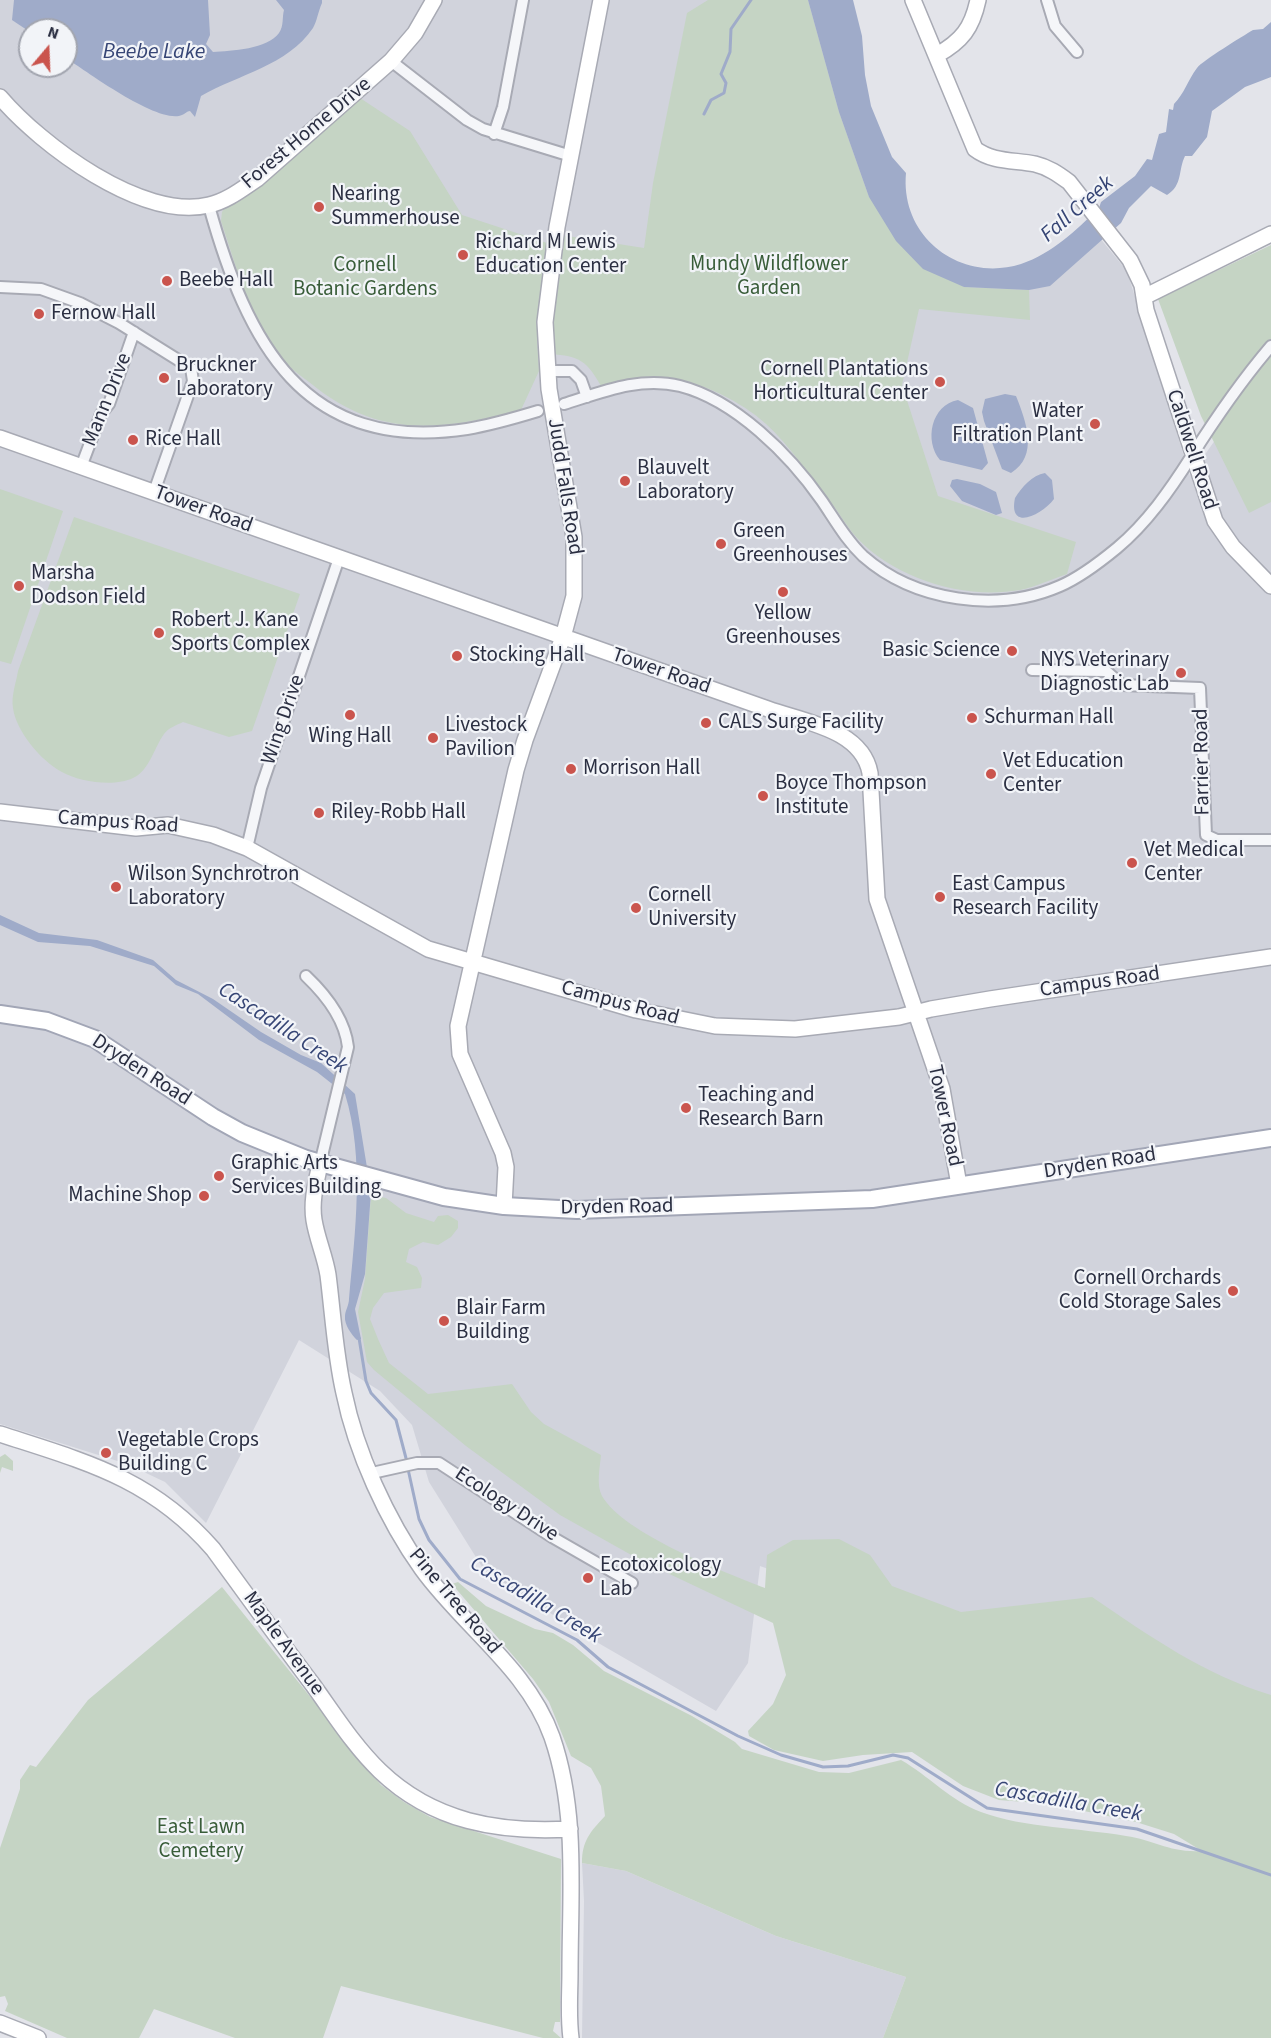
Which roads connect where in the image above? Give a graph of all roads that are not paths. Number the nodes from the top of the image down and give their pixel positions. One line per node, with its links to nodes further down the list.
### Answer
1 (434, 0): 9 (street, Forest Home Drive)
2 (523, 0): 11 (street)
3 (601, 0): 12 (street, Judd Falls Road)
4 (913, 0): 8 (street)
5 (978, 0): 8 (street)
6 (1047, 0): 7 (street)
7 (1077, 52)
8 (937, 55): 16 (street)
9 (391, 61): 11 (street); 13 (street, Forest Home Drive)
10 (0, 97): 13 (street, Forest Home Drive)
11 (494, 134): 12 (street)
12 (572, 156): 19 (street, Judd Falls Road)
13 (209, 206): 22 (street)
14 (1271, 234): 16 (street)
15 (0, 287): 17 (street, Mann Drive)
16 (1146, 296): 24 (street, Caldwell Road)
17 (134, 332): 25 (street, Mann Drive); 26 (street, Mann Drive)
18 (1271, 346): 24 (street)
19 (547, 371): 20 (street); 29 (street, Judd Falls Road)
20 (587, 397): 21 (street); 24 (street)
21 (564, 404)
22 (538, 411)
23 (0, 438): 25 (street, Tower Road)
24 (1192, 455): 28 (street, Caldwell Road)
25 (81, 467): 26 (street, Tower Road)
26 (154, 492): 27 (street, Tower Road)
27 (339, 558): 29 (street, Tower Road); 33 (street, Wing Drive)
28 (1271, 586)
29 (563, 637): 35 (street, Judd Falls Road); 37 (street, Tower Road)
30 (1032, 670): 32 (street, Farrier Road)
31 (0, 812): 33 (street, Campus Road)
32 (1271, 840)
33 (247, 848): 35 (street, Campus Road)
34 (1271, 957): 37 (street, Campus Road)
35 (472, 962): 37 (street, Campus Road); 42 (street, Judd Falls Road)
36 (306, 976): 40 (street)
37 (916, 1013): 41 (street, Tower Road)
38 (0, 1014): 40 (main road, Dryden Road)
39 (1271, 1138): 41 (main road, Dryden Road)
40 (320, 1164): 42 (main road, Dryden Road); 44 (street, Pine Tree Road)
41 (959, 1185): 42 (main road, Dryden Road)
42 (504, 1206)
43 (0, 1434): 46 (street, Maple Avenue)
44 (372, 1473): 45 (street, Ecology Drive); 46 (street, Pine Tree Road)
45 (632, 1582)
46 (570, 1829): 49 (street, Pine Tree Road)
47 (0, 2023): 48 (street)
48 (38, 2038)
49 (571, 2038)

